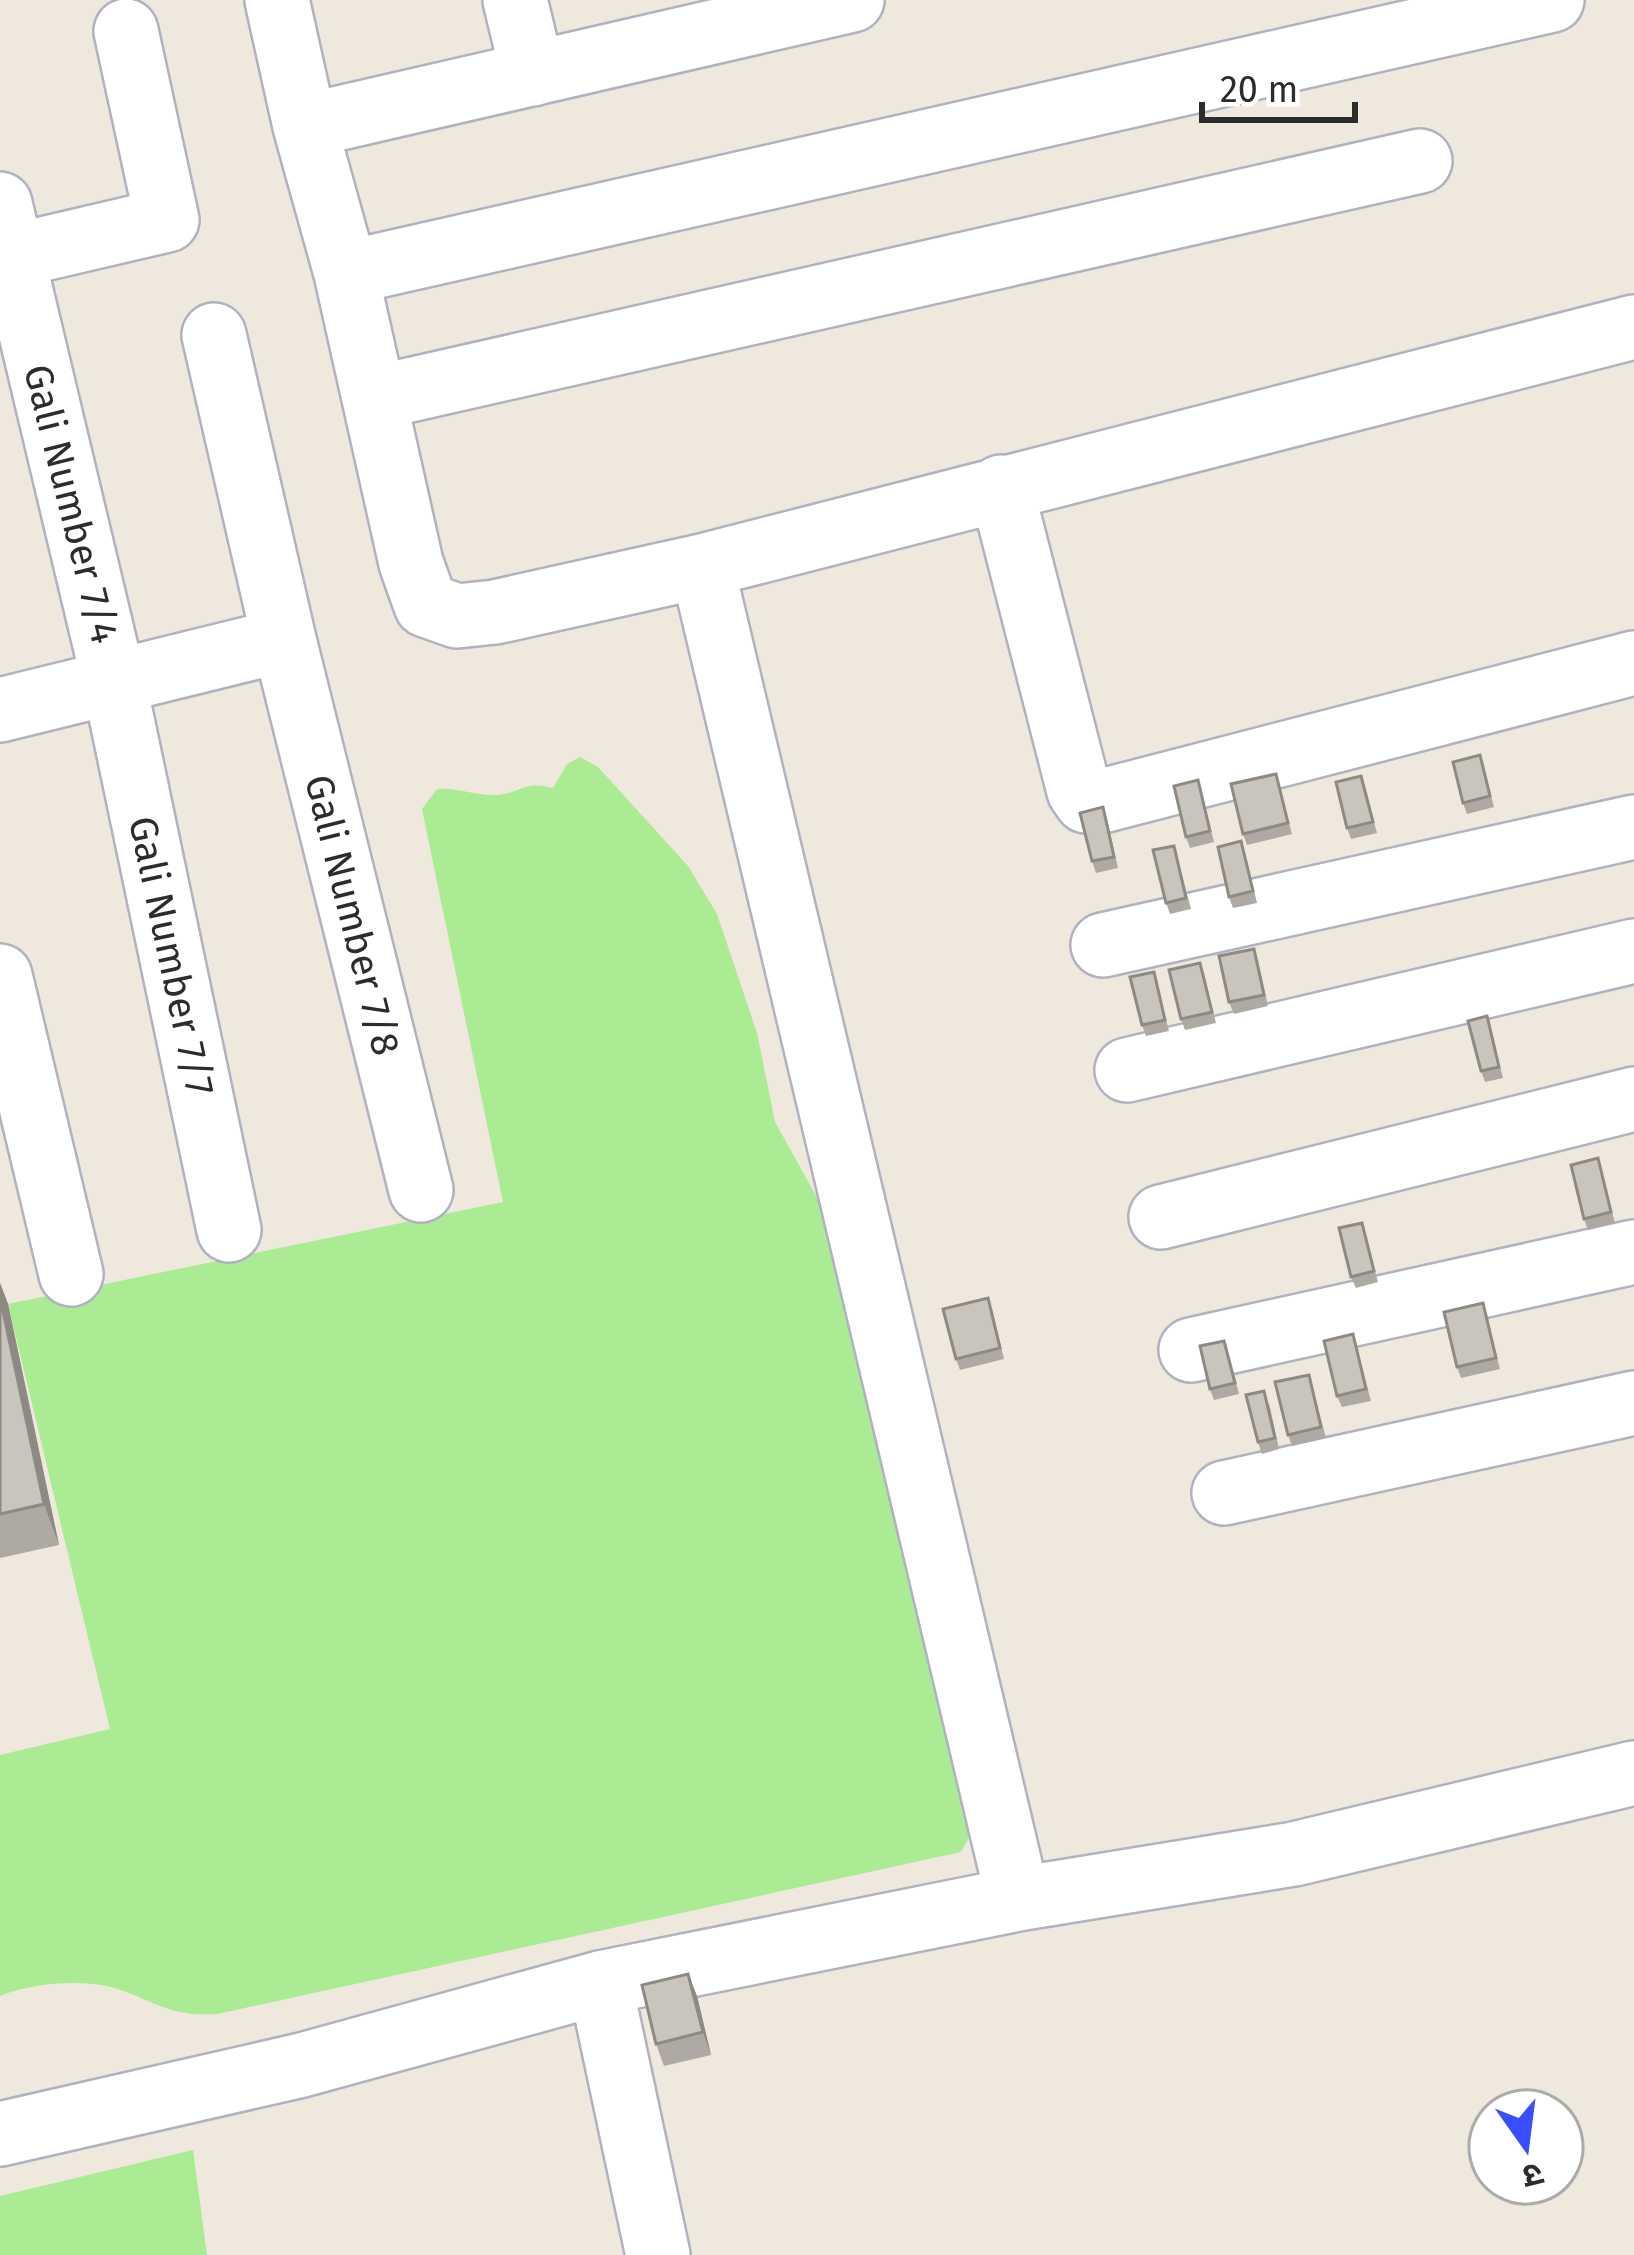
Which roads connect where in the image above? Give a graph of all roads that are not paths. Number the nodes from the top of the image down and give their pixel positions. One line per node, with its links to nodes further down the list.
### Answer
1 (277, 0): 8 (street)
2 (852, 0): 5 (street)
3 (1552, 0): 11 (street)
4 (523, 2): 7 (street)
5 (753, 11): 7 (street)
6 (126, 31): 10 (street)
7 (533, 74): 8 (street)
8 (305, 126): 11 (street)
9 (1420, 160): 14 (street)
10 (4, 240): 19 (street, Gali Number 7/4)
11 (346, 273): 14 (street)
12 (1634, 327): 15 (street)
13 (214, 335): 17 (street, Gali Number 7/8)
14 (374, 398): 16 (street)
15 (1000, 488): 16 (street); 18 (street)
16 (702, 566): 36 (street)
17 (284, 640): 19 (street); 27 (street, Gali Number 7/8)
18 (1634, 663)
19 (114, 682): 20 (street); 29 (street, Gali Number 7/7)
20 (0, 710)
21 (1634, 827): 22 (street)
22 (1103, 946)
23 (1634, 952): 25 (street)
24 (0, 976): 31 (street)
25 (1127, 1070)
26 (1634, 1099): 28 (street)
27 (421, 1190)
28 (1161, 1217)
29 (229, 1230)
30 (1634, 1252): 32 (street)
31 (70, 1274)
32 (1191, 1350)
33 (1634, 1403): 34 (street)
34 (1224, 1493)
35 (1634, 1773): 36 (street)
36 (1018, 1899): 37 (street)
37 (600, 1983): 38 (street); 39 (street)
38 (0, 2134)
39 (658, 2255)

